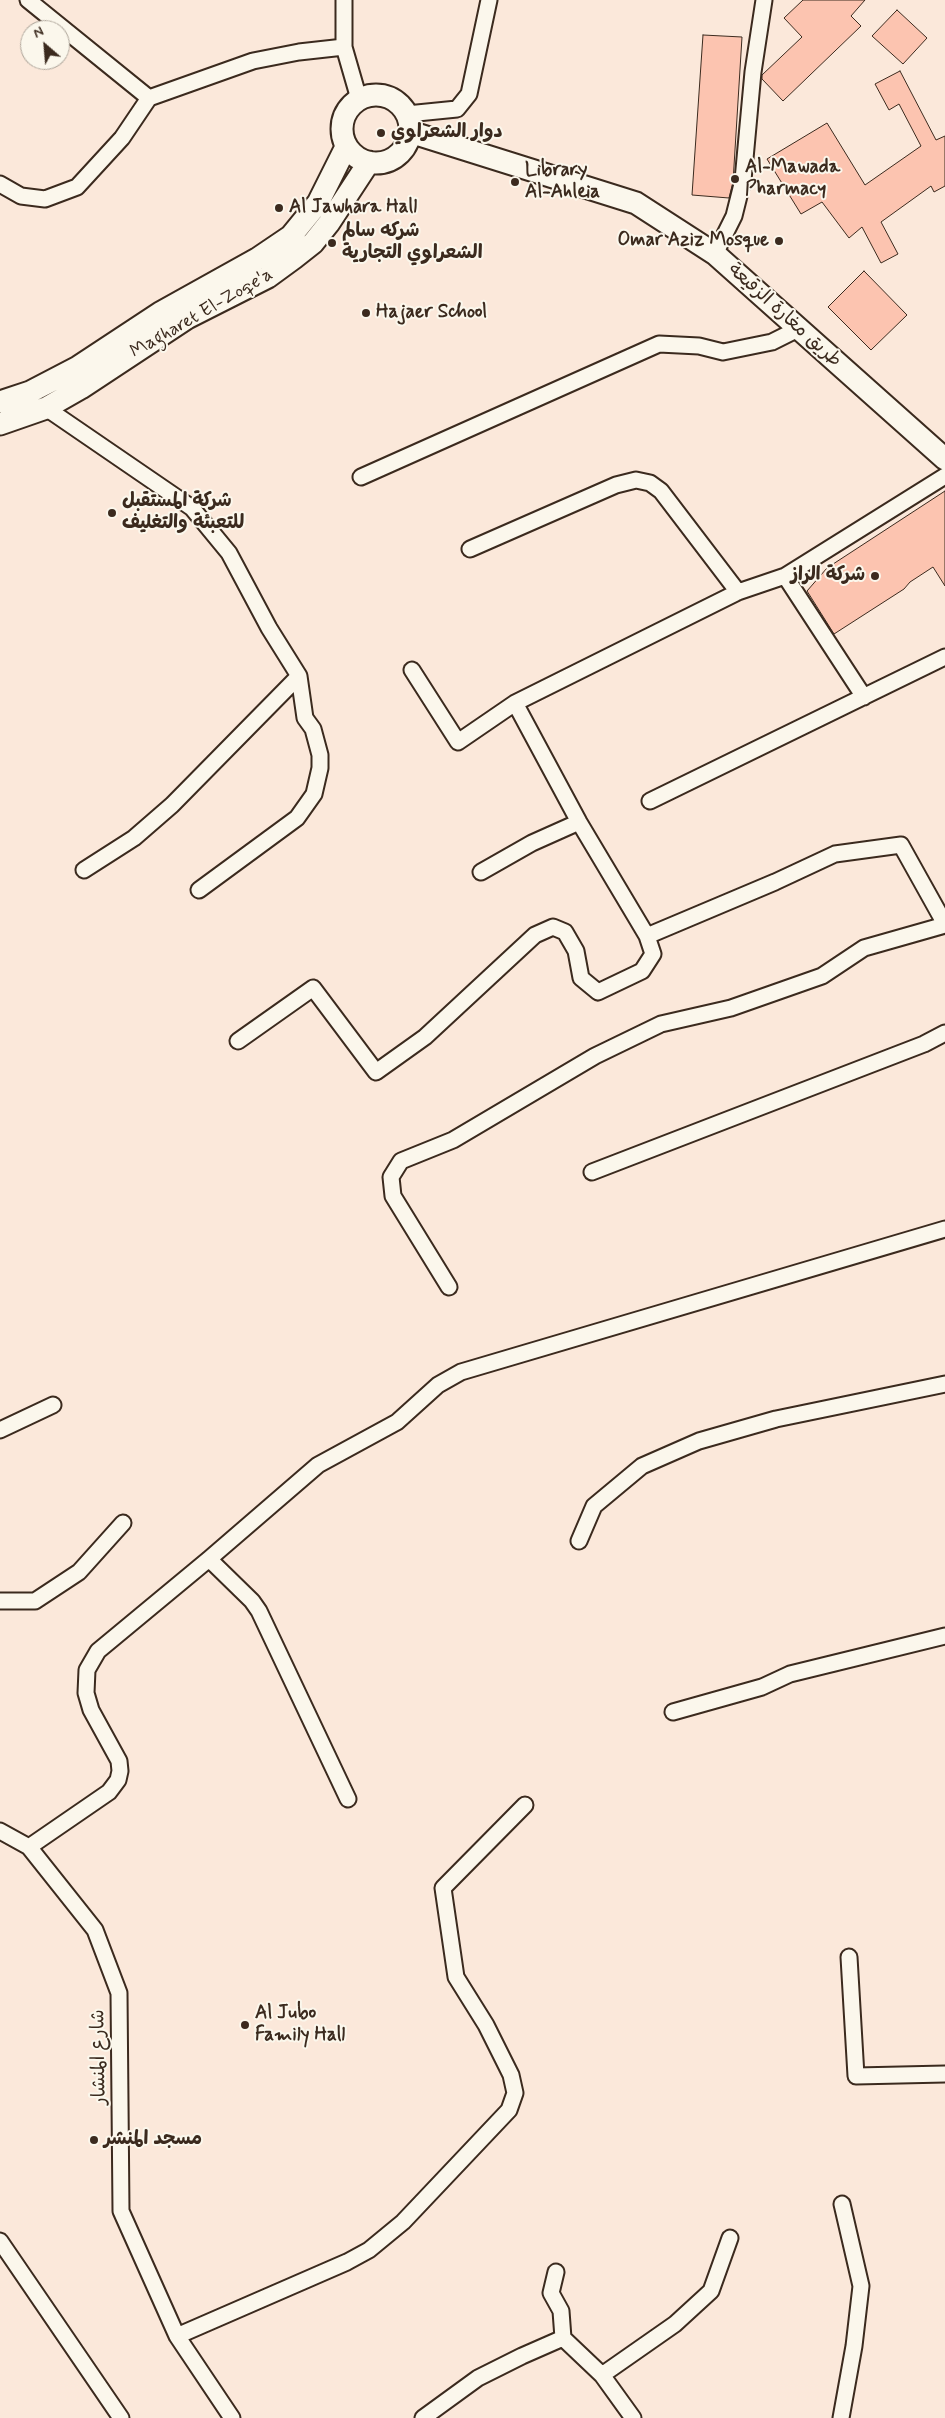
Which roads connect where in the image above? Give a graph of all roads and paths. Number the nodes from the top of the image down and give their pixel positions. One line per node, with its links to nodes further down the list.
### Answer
1 (28, 0): 6 (street)
2 (344, 0): 5 (street)
3 (489, 0): 8 (street)
4 (764, 0): 12 (street)
5 (344, 47): 6 (street); 7 (street)
6 (149, 98): 11 (street)
7 (359, 99): 8 (street); 9 (street)
8 (408, 123): 10 (street); 12 (street, طريق مغارة الزقيعة)
9 (346, 147): 10 (street); 14 (street, Magharet El-Zoqe'a)
10 (369, 162): 15 (street, Magharet El-Zoqe'a)
11 (0, 184)
12 (715, 254): 13 (street, طريق مغارة الزقيعة)
13 (798, 329): 17 (street, طريق مغارة الزقيعة); 19 (street)
14 (0, 402)
15 (46, 408): 16 (street, Magharet El-Zoqe'a); 25 (street)
16 (0, 424)
17 (945, 459)
18 (945, 476): 21 (street)
19 (361, 477)
20 (470, 548): 22 (street)
21 (785, 576): 22 (street); 26 (street)
22 (738, 592): 27 (street)
23 (945, 657): 26 (street)
24 (412, 670): 27 (street)
25 (299, 676): 30 (street); 32 (street)
26 (864, 697): 28 (street)
27 (515, 703): 29 (street)
28 (650, 801)
29 (579, 822): 31 (street); 34 (street)
30 (84, 870)
31 (481, 872)
32 (199, 890)
33 (945, 924): 34 (street); 39 (street)
34 (647, 936): 36 (street)
35 (945, 1034): 37 (street)
36 (238, 1041)
37 (592, 1172)
38 (945, 1228): 45 (street)
39 (449, 1288)
40 (945, 1384): 44 (street)
41 (53, 1405): 42 (street)
42 (0, 1430)
43 (123, 1523): 46 (street)
44 (579, 1541)
45 (209, 1559): 49 (street); 52 (street)
46 (0, 1601)
47 (945, 1636): 48 (street)
48 (674, 1712)
49 (348, 1799)
50 (525, 1805): 59 (street)
51 (0, 1831): 52 (street, شارع المنشار)
52 (29, 1847): 59 (street, شارع المنشار)
53 (849, 1957): 54 (street)
54 (945, 2074)
55 (842, 2204): 66 (street)
56 (730, 2238): 61 (street)
57 (0, 2241): 62 (street)
58 (556, 2272): 60 (street)
59 (177, 2336): 63 (street, شارع المنشار)
60 (563, 2338): 61 (street); 64 (street)
61 (602, 2375): 65 (street)
62 (121, 2418)
63 (232, 2418)
64 (423, 2418)
65 (633, 2418)
66 (840, 2418)

